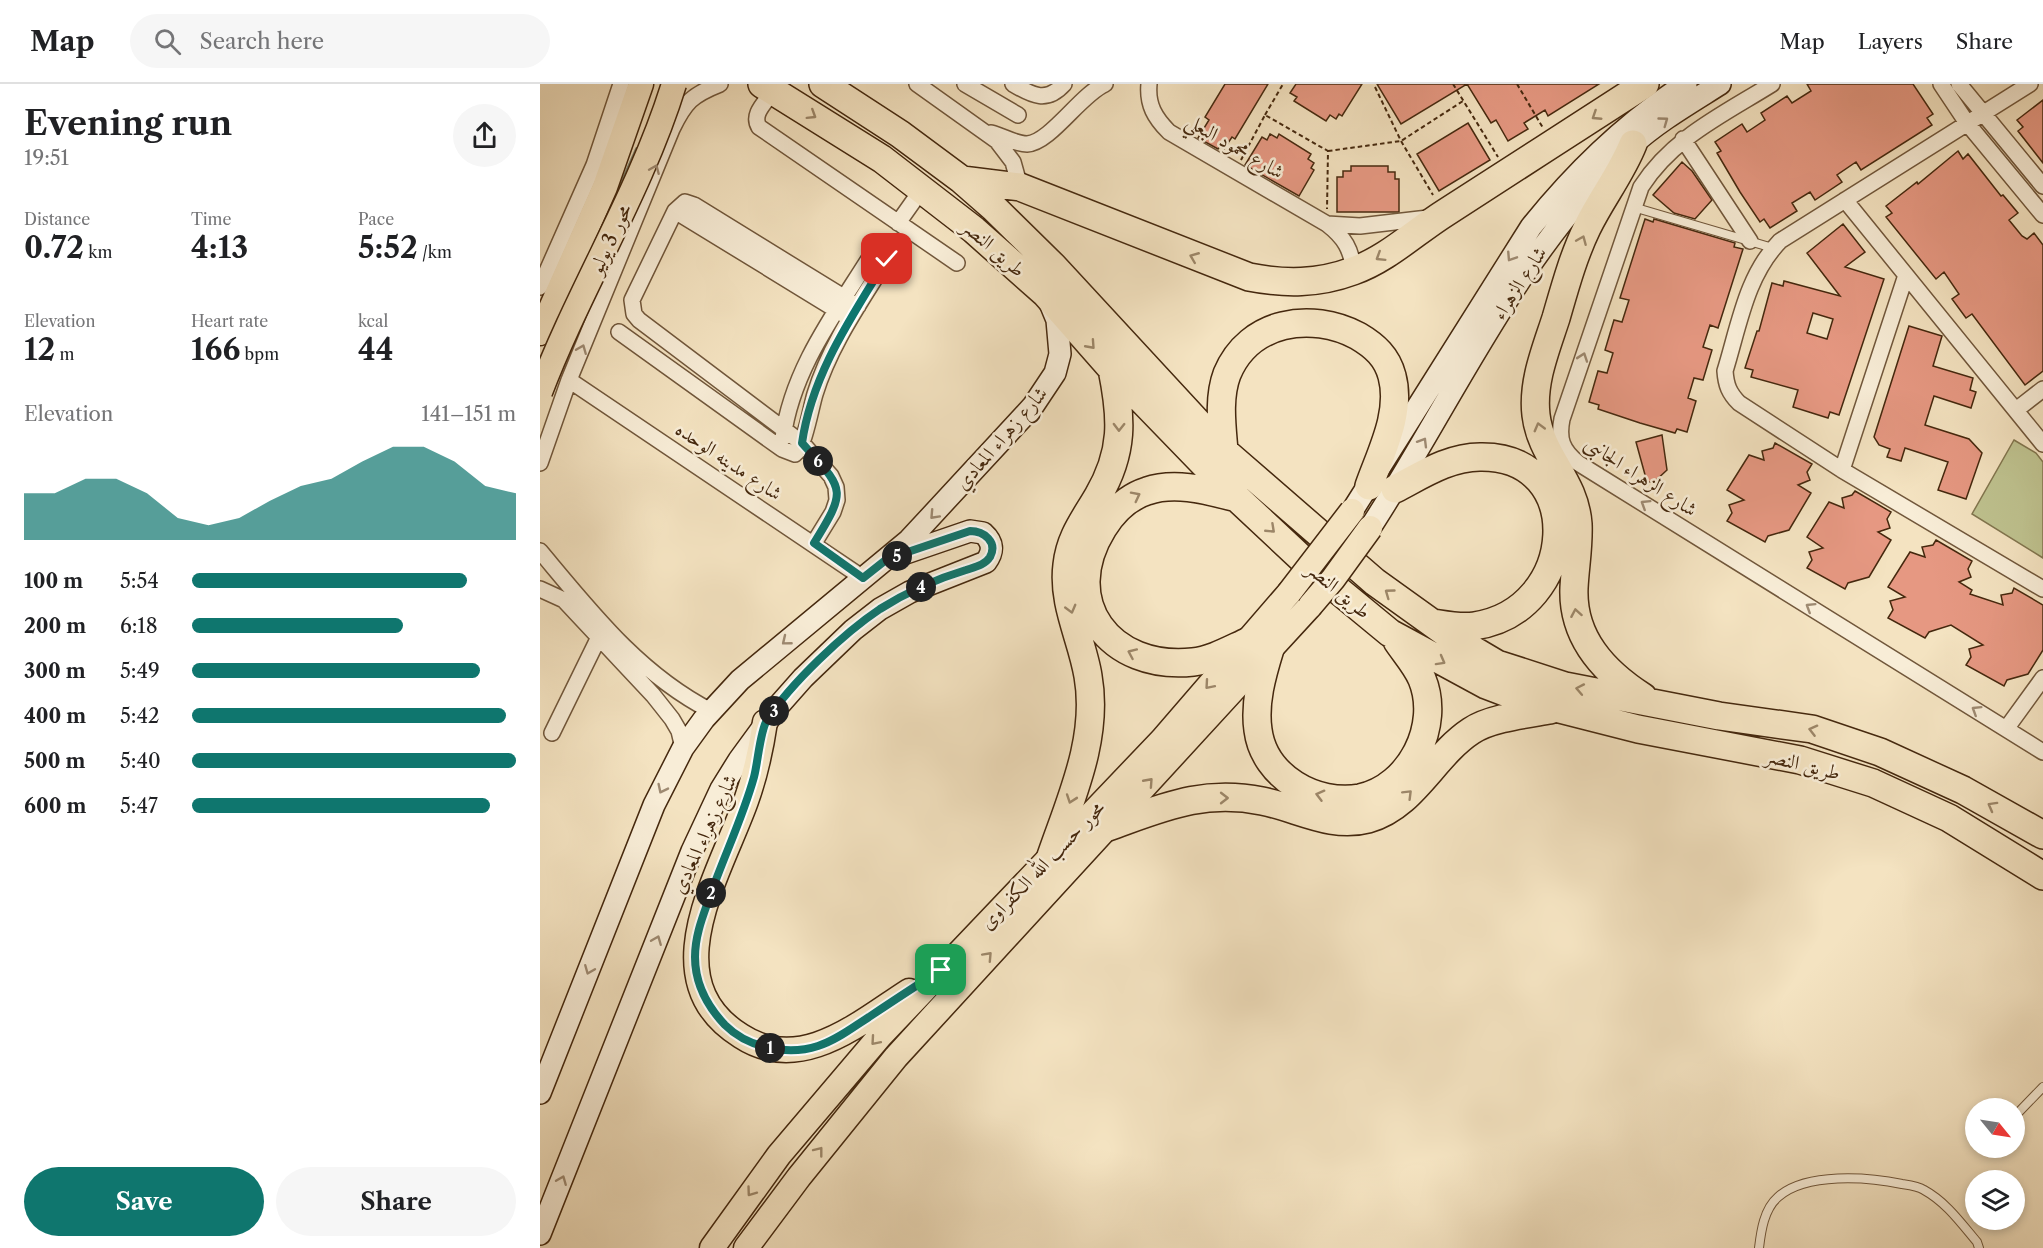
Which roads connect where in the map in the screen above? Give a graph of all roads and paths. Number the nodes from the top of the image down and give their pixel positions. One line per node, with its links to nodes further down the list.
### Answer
1 (621, 84): 53 (street)
2 (641, 84): 57 (main road, محور 3 يوليو)
3 (720, 84): 23 (street)
4 (917, 84): 29 (street)
5 (965, 84): 26 (street)
6 (1013, 84): 7 (street)
7 (1064, 84)
8 (1105, 84): 29 (street)
9 (1283, 84): 27 (path)
10 (1453, 84): 24 (path)
11 (1517, 84): 30 (path)
12 (1645, 84): 42 (highway, one-way to 42)
13 (1686, 84): 72 (main road, شارع الزهراء, one-way to 72)
14 (1720, 84): 33 (main road, شارع الزهراء, one-way to 14)
15 (1772, 84): 31 (street, شارع الزهراء الجانبى)
16 (1941, 84): 28 (street)
17 (1959, 84): 25 (street)
18 (2030, 84): 25 (street)
19 (1144, 86): 36 (street, شارع محمود البعلي)
20 (768, 87): 40 (highway, طريق النصر, one-way to 40); 45 (street)
21 (1375, 87): 32 (path)
22 (836, 88): 37 (highway, طريق النصر)
23 (677, 91): 61 (street, one-way to 23); 63 (main road, محور 3 يوليو, bridge)
24 (1463, 101): 32 (path); 35 (path)
25 (1982, 114): 28 (street); 38 (street)
26 (1018, 115)
27 (1265, 115): 34 (path); 36 (path)
28 (1967, 123): 41 (street); 44 (street)
29 (987, 132): 39 (street)
30 (1548, 135)
31 (1683, 140): 43 (street, شارع الزهراء الجانبى); 47 (street)
32 (1401, 141): 34 (path); 42 (path)
33 (1633, 144): 73 (main road, شارع الزهراء, one-way to 33); 88 (highway, one-way to 33)
34 (1328, 151): 46 (path)
35 (1503, 165)
36 (1235, 171): 46 (street, شارع محمود البعلي)
37 (962, 180): 39 (highway); 69 (highway, طريق النصر)
38 (2043, 186)
39 (1020, 187): 51 (highway, one-way to 39)
40 (922, 189): 45 (street); 54 (highway, طريق النصر)
41 (1845, 200): 48 (street); 52 (street)
42 (1438, 206): 46 (street, شارع محمود البعلي); 51 (highway, one-way to 51)
43 (1634, 207): 47 (lane); 92 (street, شارع الزهراء الجانبى, one-way to 43)
44 (2043, 215)
45 (898, 223): 50 (street)
46 (1327, 224): 51 (street, شارع محمود البعلي)
47 (1750, 242): 48 (lane)
48 (1773, 248): 71 (street)
49 (879, 257): 55 (street)
50 (957, 263)
51 (1354, 271)
52 (1906, 275): 64 (street); 71 (street)
53 (540, 287)
54 (1046, 294): 59 (highway, طريق النصر, one-way to 59); 79 (main road, شارع زهراء المعادي, one-way to 79)
55 (847, 308): 58 (street); 65 (street); 66 (street)
56 (619, 332): 60 (street)
57 (540, 333)
58 (684, 356): 60 (street); 65 (street)
59 (1112, 369): 74 (highway, طريق النصر); 98 (highway, one-way to 98)
60 (672, 371): 68 (street)
61 (569, 380): 70 (street); 77 (street, شارع مدينه الوحده)
62 (2043, 389): 64 (street)
63 (540, 392)
64 (2016, 410): 67 (street)
65 (784, 430): 66 (street); 68 (street)
66 (802, 443): 68 (street); 77 (street)
67 (2043, 444)
68 (782, 449)
69 (1224, 451): 72 (highway); 83 (highway, طريق النصر, one-way to 69)
70 (540, 463)
71 (1842, 470): 82 (street)
72 (1369, 486): 75 (main road, شارع الزهراء)
73 (1395, 489): 76 (main road, شارع الزهراء); 83 (highway)
74 (1237, 498): 84 (highway, طريق النصر, one-way to 84); 86 (highway, one-way to 74)
75 (1352, 511): 86 (main road, محور حسب الله الكفراوى, bridge)
76 (1370, 528): 86 (main road, محور حسب الله الكفراوى, bridge)
77 (814, 543): 80 (street, شارع مدينه الوحده)
78 (540, 551): 90 (street)
79 (887, 559): 80 (main road, شارع زهراء المعادي); 91 (main road, شارع زهراء المعادي)
80 (863, 578): 90 (main road, شارع زهراء المعادي, one-way to 90)
81 (540, 589): 85 (street)
82 (2043, 590)
83 (1430, 623): 88 (highway, طريق النصر, one-way to 83)
84 (1390, 633): 86 (highway, one-way to 86); 89 (highway, طريق النصر, one-way to 89)
85 (598, 639): 93 (street); 94 (street)
86 (1259, 645): 96 (main road, محور حسب الله الكفراوى, one-way to 86); 98 (main road, محور حسب الله الكفراوى, one-way to 98)
87 (2043, 678): 92 (street)
88 (1652, 702): 97 (highway, طريق النصر, one-way to 88)
89 (1556, 709): 96 (highway, one-way to 89); 99 (highway, طريق النصر)
90 (711, 711): 94 (main road, شارع زهراء المعادي)
91 (765, 722): 100 (main road); 104 (main road, شارع زهراء المعادي, one-way to 91)
92 (2006, 729): 95 (street, شارع الزهراء الجانبى)
93 (552, 733)
94 (683, 748): 102 (main road, شارع زهراء المعادي, one-way to 102)
95 (2043, 752)
96 (1108, 828): 106 (main road, محور حسب الله الكفراوى, one-way to 96)
97 (2043, 835)
98 (1051, 856): 100 (main road, محور حسب الله الكفراوى)
99 (2043, 876)
100 (941, 970): 105 (main road, محور حسب الله الكفراوى, one-way to 105)
101 (2043, 1087): 103 (lane)
102 (540, 1093)
103 (2025, 1106)
104 (540, 1234)
105 (712, 1248)
106 (746, 1248)
107 (1759, 1248): 108 (lane)
108 (1979, 1248)

